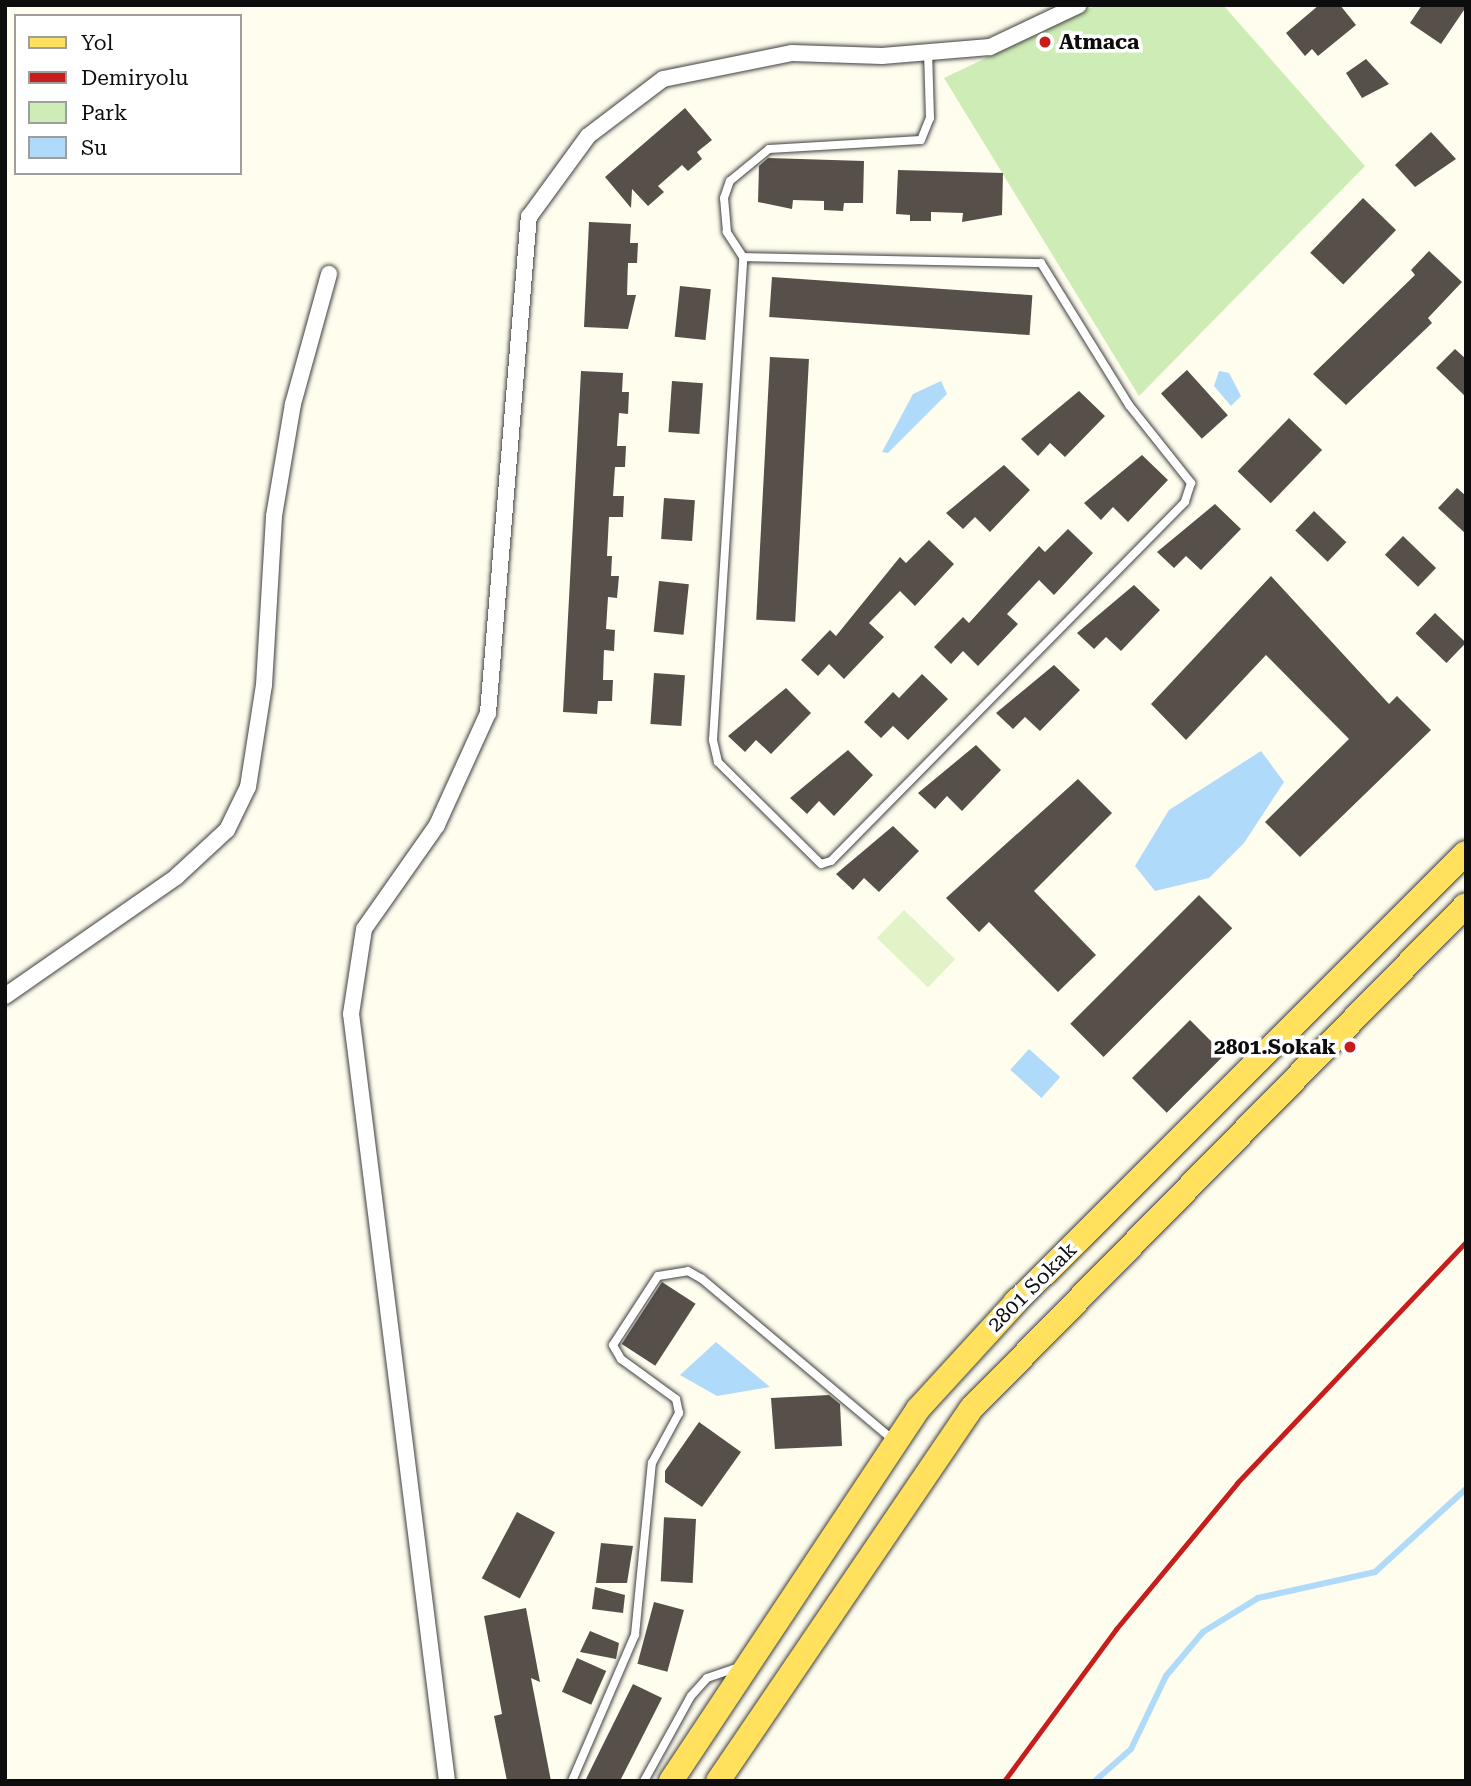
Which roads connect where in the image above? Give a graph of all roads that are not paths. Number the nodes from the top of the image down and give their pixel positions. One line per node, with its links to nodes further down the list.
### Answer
1 (1079, 5): 2 (street)
2 (928, 52): 3 (lane); 10 (street)
3 (743, 257): 3 (lane)
4 (329, 274): 7 (street)
5 (1466, 853): 8 (main road, 2801 Sokak)
6 (1466, 905): 14 (main road, 2801 Sokak)
7 (5, 996)
8 (896, 1443): 9 (main road, 2801 Sokak); 11 (lane)
9 (749, 1665): 12 (lane); 13 (main road, 2801 Sokak)
10 (447, 1781)
11 (572, 1781)
12 (643, 1781)
13 (671, 1781)
14 (718, 1781)

